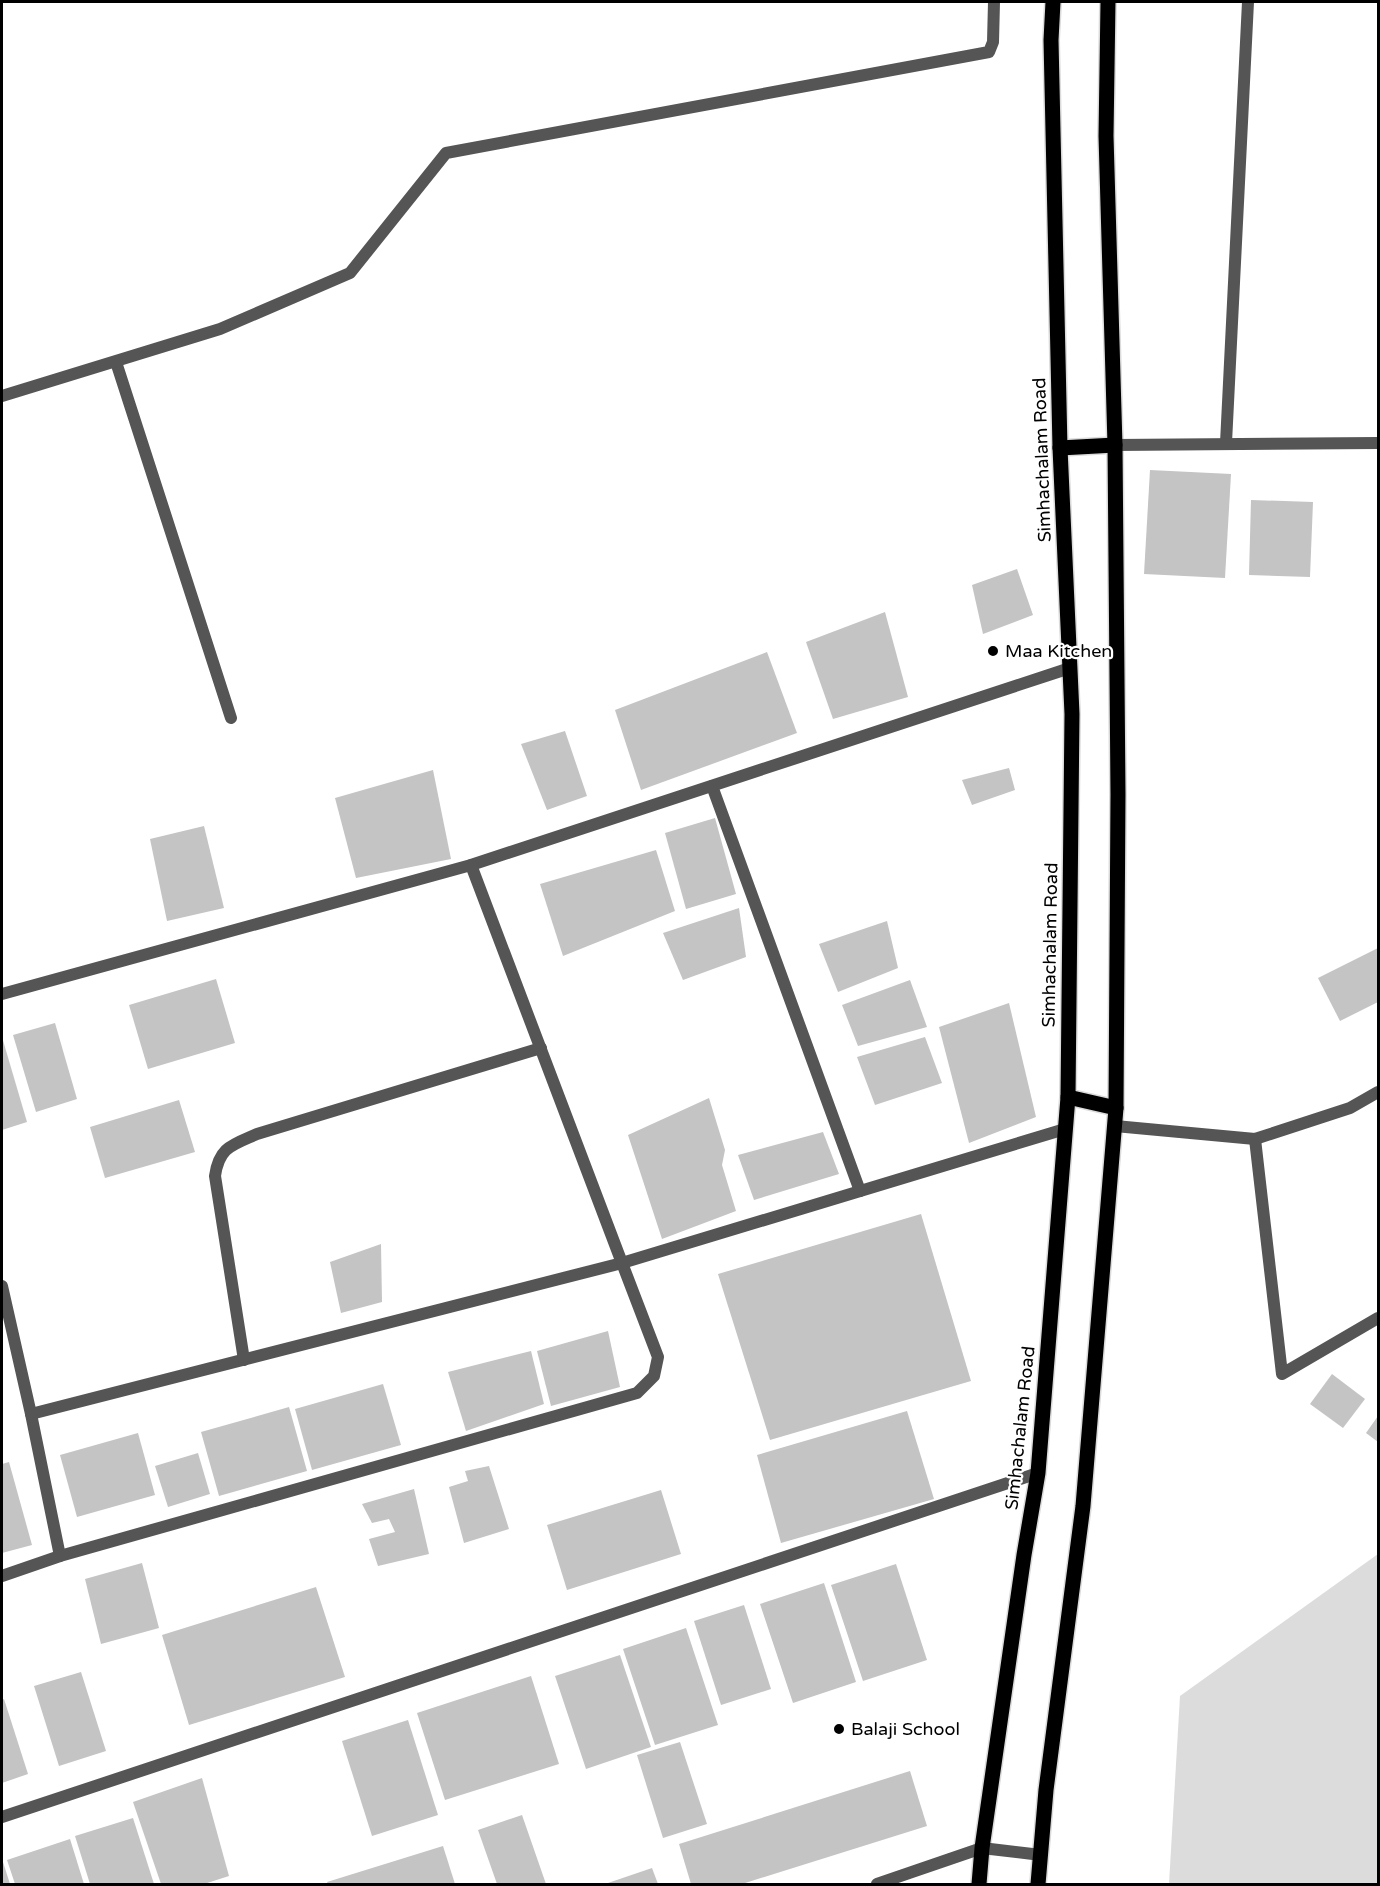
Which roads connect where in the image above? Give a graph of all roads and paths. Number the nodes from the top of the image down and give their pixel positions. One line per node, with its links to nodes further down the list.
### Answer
1 (994, 2): 5 (street)
2 (1053, 2): 10 (main road, Simhachalam Road)
3 (1108, 2): 9 (main road)
4 (1248, 2): 7 (street)
5 (116, 362): 6 (street); 12 (street)
6 (2, 396)
7 (1226, 443): 8 (street); 9 (street)
8 (1378, 443)
9 (1115, 445): 10 (main road); 19 (main road)
10 (1060, 448): 11 (main road, Simhachalam Road)
11 (1070, 668): 13 (street); 18 (main road, Simhachalam Road)
12 (231, 718)
13 (712, 786): 14 (street); 23 (street)
14 (471, 865): 15 (street); 16 (street)
15 (2, 994)
16 (541, 1048): 24 (street); 27 (street)
17 (1378, 1092): 22 (street)
18 (1068, 1097): 19 (main road); 21 (main road, Simhachalam Road)
19 (1116, 1108): 20 (main road)
20 (1115, 1126): 22 (street); 34 (main road)
21 (1065, 1129): 23 (street); 29 (main road, Simhachalam Road)
22 (1255, 1139): 26 (street)
23 (861, 1191): 24 (street)
24 (622, 1263): 27 (street); 30 (street)
25 (2, 1286): 28 (street)
26 (1378, 1318)
27 (244, 1359): 28 (street)
28 (31, 1414): 30 (street)
29 (1038, 1473): 32 (street); 33 (main road, Simhachalam Road)
30 (60, 1556): 31 (street)
31 (2, 1576)
32 (2, 1817)
33 (982, 1848): 34 (street); 35 (street); 36 (main road, Simhachalam Road)
34 (1041, 1855): 37 (main road)
35 (877, 1884)
36 (979, 1884)
37 (1038, 1884)

